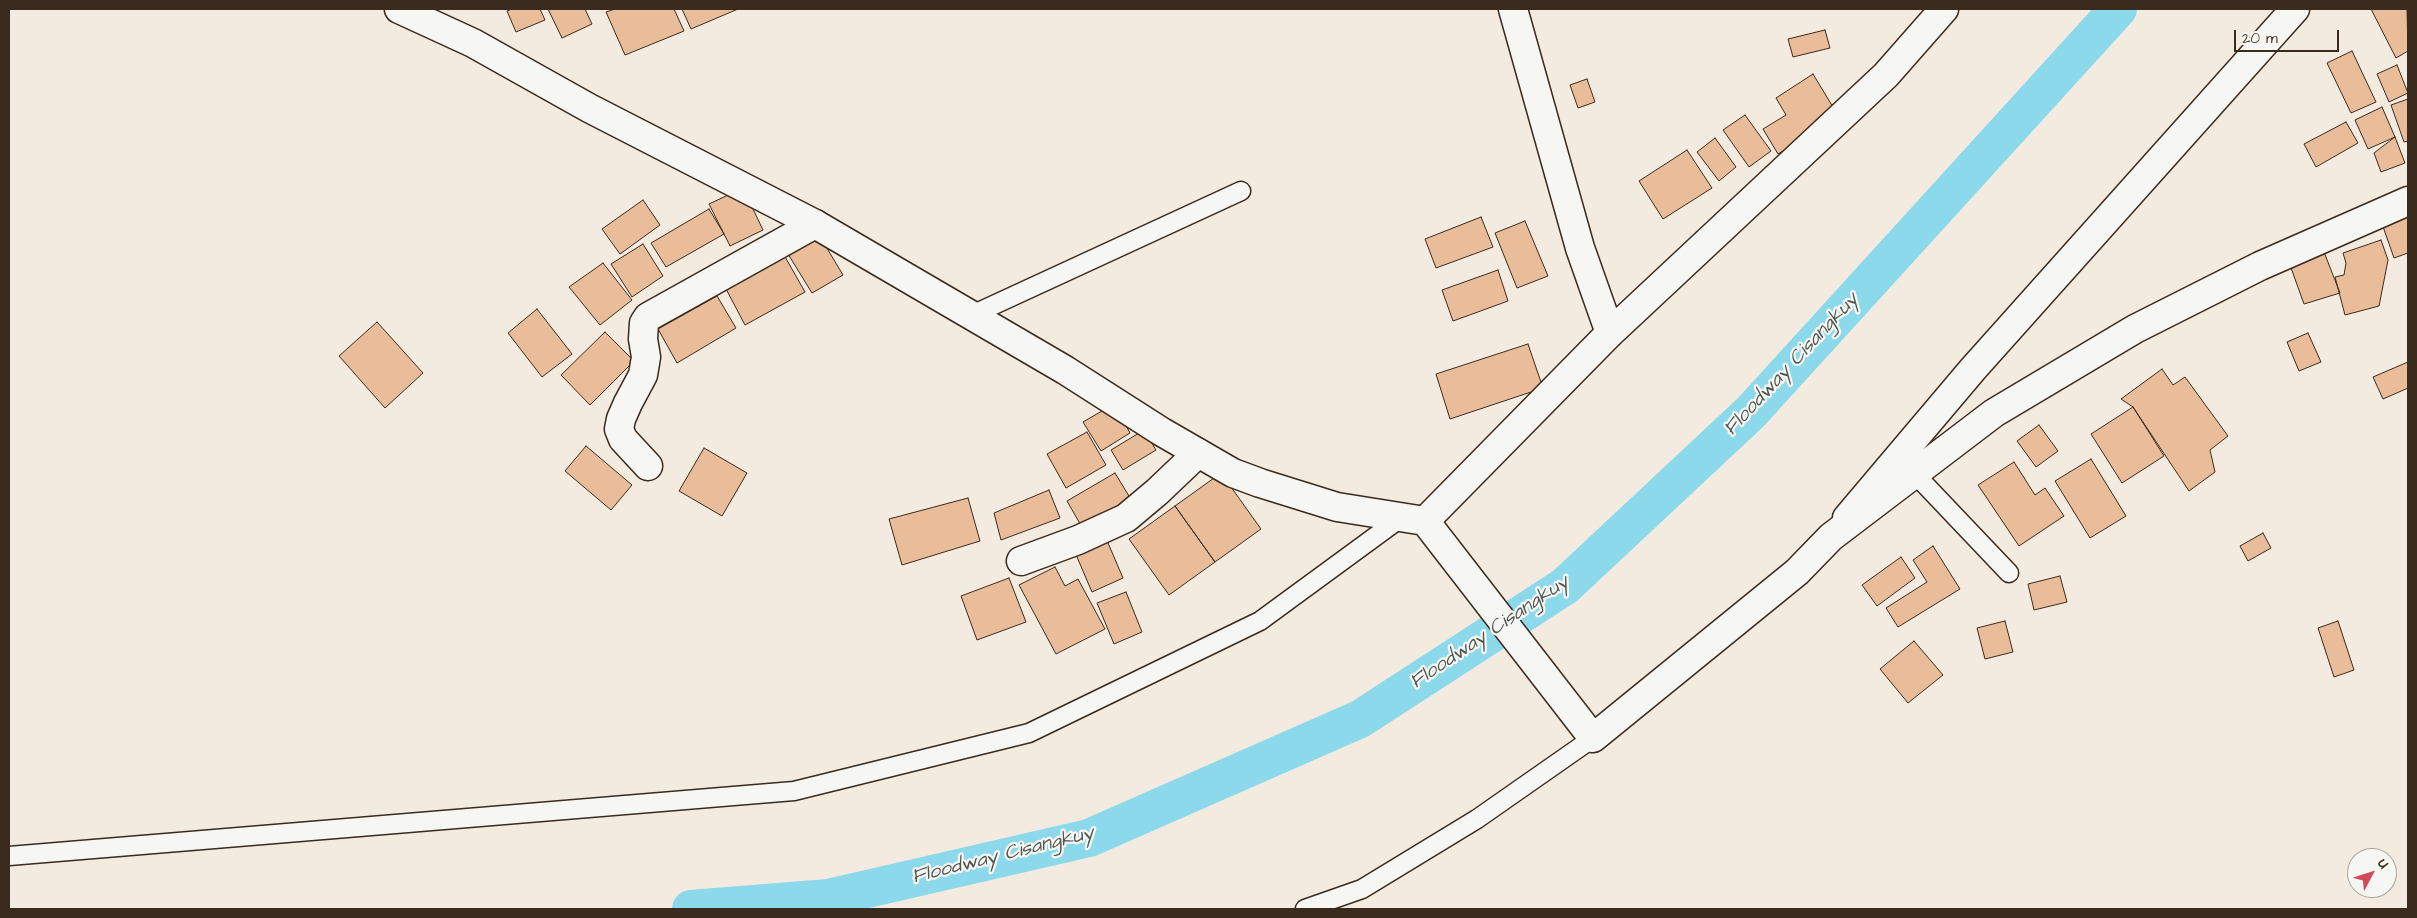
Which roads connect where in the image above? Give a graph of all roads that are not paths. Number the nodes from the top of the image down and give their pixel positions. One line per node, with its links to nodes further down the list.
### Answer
1 (399, 9): 7 (street)
2 (1513, 9): 9 (street)
3 (1944, 9): 9 (street)
4 (2295, 9): 14 (street)
5 (1241, 191): 8 (lane)
6 (2408, 201): 12 (street)
7 (815, 224): 8 (street); 11 (street)
8 (972, 315): 10 (street)
9 (1610, 333): 13 (street)
10 (1198, 453): 13 (street); 15 (street)
11 (648, 466)
12 (1913, 472): 14 (street); 16 (lane)
13 (1422, 526): 17 (street); 18 (lane)
14 (1831, 537): 17 (street)
15 (1021, 562)
16 (2009, 572)
17 (1589, 732): 19 (lane)
18 (9, 856)
19 (1306, 909)

